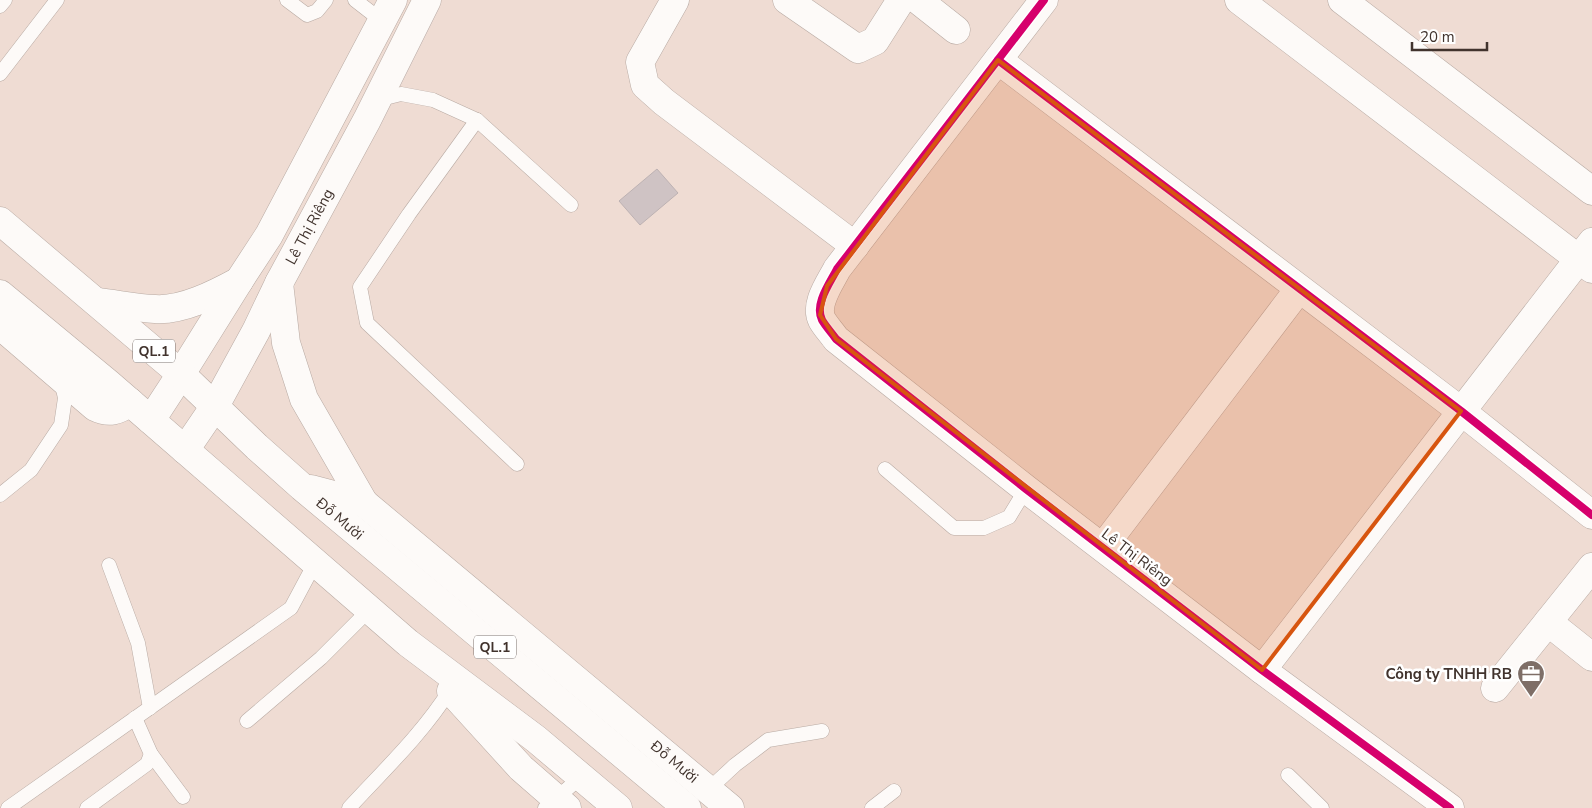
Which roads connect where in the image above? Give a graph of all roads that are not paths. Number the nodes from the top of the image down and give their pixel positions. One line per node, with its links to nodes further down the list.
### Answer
1 (5, 0): 14 (lane)
2 (57, 0): 18 (lane)
3 (287, 0): 4 (lane)
4 (326, 0)
5 (355, 0): 15 (lane)
6 (428, 0): 19 (main road, Lê Thị Riêng)
7 (675, 0): 24 (main road)
8 (787, 0): 9 (main road)
9 (901, 0)
10 (918, 0): 16 (main road)
11 (1044, 0): 17 (main road)
12 (1239, 0): 25 (main road)
13 (1342, 0): 21 (main road)
14 (0, 6)
15 (388, 10): 26 (main road, Lê Thị Riêng)
16 (956, 30)
17 (998, 60): 24 (main road); 28 (main road)
18 (0, 74)
19 (376, 100): 20 (lane); 27 (main road, Lê Thị Riêng)
20 (477, 120): 22 (lane); 39 (lane)
21 (1592, 191)
22 (571, 205)
23 (0, 221): 30 (main road, Đỗ Mười / QL.1)
24 (855, 246): 42 (main road, Lê Thị Riêng)
25 (1588, 257): 36 (main road)
26 (238, 281): 30 (main road); 32 (main road, Lê Thị Riêng)
27 (279, 283): 35 (main road, Lê Thị Riêng); 44 (main road)
28 (1299, 288): 36 (main road); 46 (main road)
29 (0, 294): 34 (main road)
30 (97, 302): 32 (main road, Đỗ Mười / QL.1)
31 (0, 320): 33 (main road)
32 (181, 374): 35 (main road, Đỗ Mười / QL.1); 37 (main road, Lê Thị Riêng)
33 (61, 379): 34 (main road); 43 (lane)
34 (130, 402): 37 (main road)
35 (215, 406): 38 (main road, Lê Thị Riêng); 41 (main road, Đỗ Mười / QL.1)
36 (1461, 411): 45 (main road); 54 (main road)
37 (151, 420): 38 (main road)
38 (185, 450): 47 (main road)
39 (517, 464)
40 (885, 469): 42 (lane)
41 (302, 487): 44 (main road, QL.1); 72 (main road, Đỗ Mười / QL.1)
42 (1026, 489): 46 (main road, Lê Thị Riêng)
43 (0, 495)
44 (364, 503): 64 (main road, Đỗ Mười / QL.1)
45 (1592, 515)
46 (1103, 548): 54 (main road, Lê Thị Riêng)
47 (315, 562): 50 (main road); 57 (lane)
48 (109, 565): 57 (lane)
49 (1592, 567): 51 (main road)
50 (370, 610): 52 (main road); 59 (lane)
51 (1548, 622): 53 (main road); 55 (main road)
52 (408, 643): 56 (main road); 63 (main road)
53 (1592, 657)
54 (1262, 670): 76 (main road, Lê Thị Riêng)
55 (1495, 688)
56 (450, 690): 67 (main road); 70 (lane)
57 (150, 708): 58 (lane)
58 (135, 718): 61 (lane); 68 (lane)
59 (246, 721)
60 (822, 731): 64 (lane)
61 (151, 754): 66 (lane); 69 (lane)
62 (1288, 775): 75 (lane)
63 (581, 777): 67 (lane); 71 (main road)
64 (708, 790): 73 (main road, Đỗ Mười / QL.1)
65 (894, 791): 74 (lane)
66 (182, 797)
67 (556, 805)
68 (8, 808)
69 (87, 808)
70 (349, 808)
71 (618, 808)
72 (687, 808)
73 (730, 808)
74 (872, 808)
75 (1322, 808)
76 (1450, 808)

